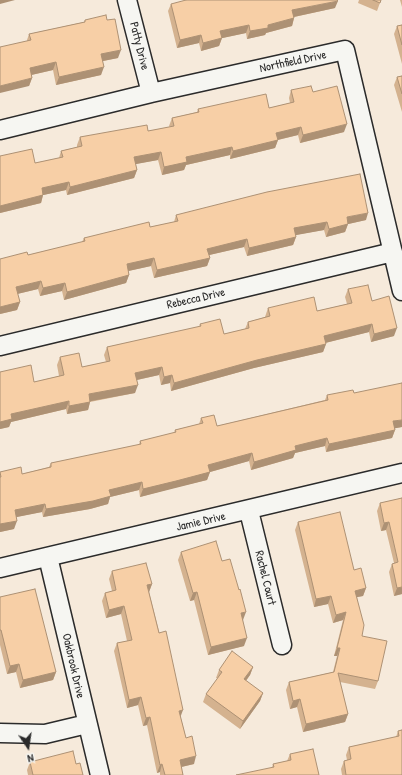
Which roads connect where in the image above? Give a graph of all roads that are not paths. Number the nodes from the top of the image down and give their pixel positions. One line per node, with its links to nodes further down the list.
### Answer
1 (127, 0): 2 (street, Patty Drive)
2 (151, 93): 3 (street, Northfield Drive); 4 (street, Northfield Drive)
3 (0, 130)
4 (393, 252): 5 (street, Northfield Drive); 6 (street, Rebecca Drive)
5 (402, 291)
6 (0, 346)
7 (402, 474): 8 (street, Jamie Drive)
8 (249, 511): 9 (street, Jamie Drive); 11 (street, Rachel Court)
9 (48, 557): 10 (street, Jamie Drive); 12 (street, Oakbrook Drive)
10 (0, 568)
11 (282, 644)
12 (87, 724): 13 (street); 14 (street, Oakbrook Drive)
13 (0, 733)
14 (100, 775)

